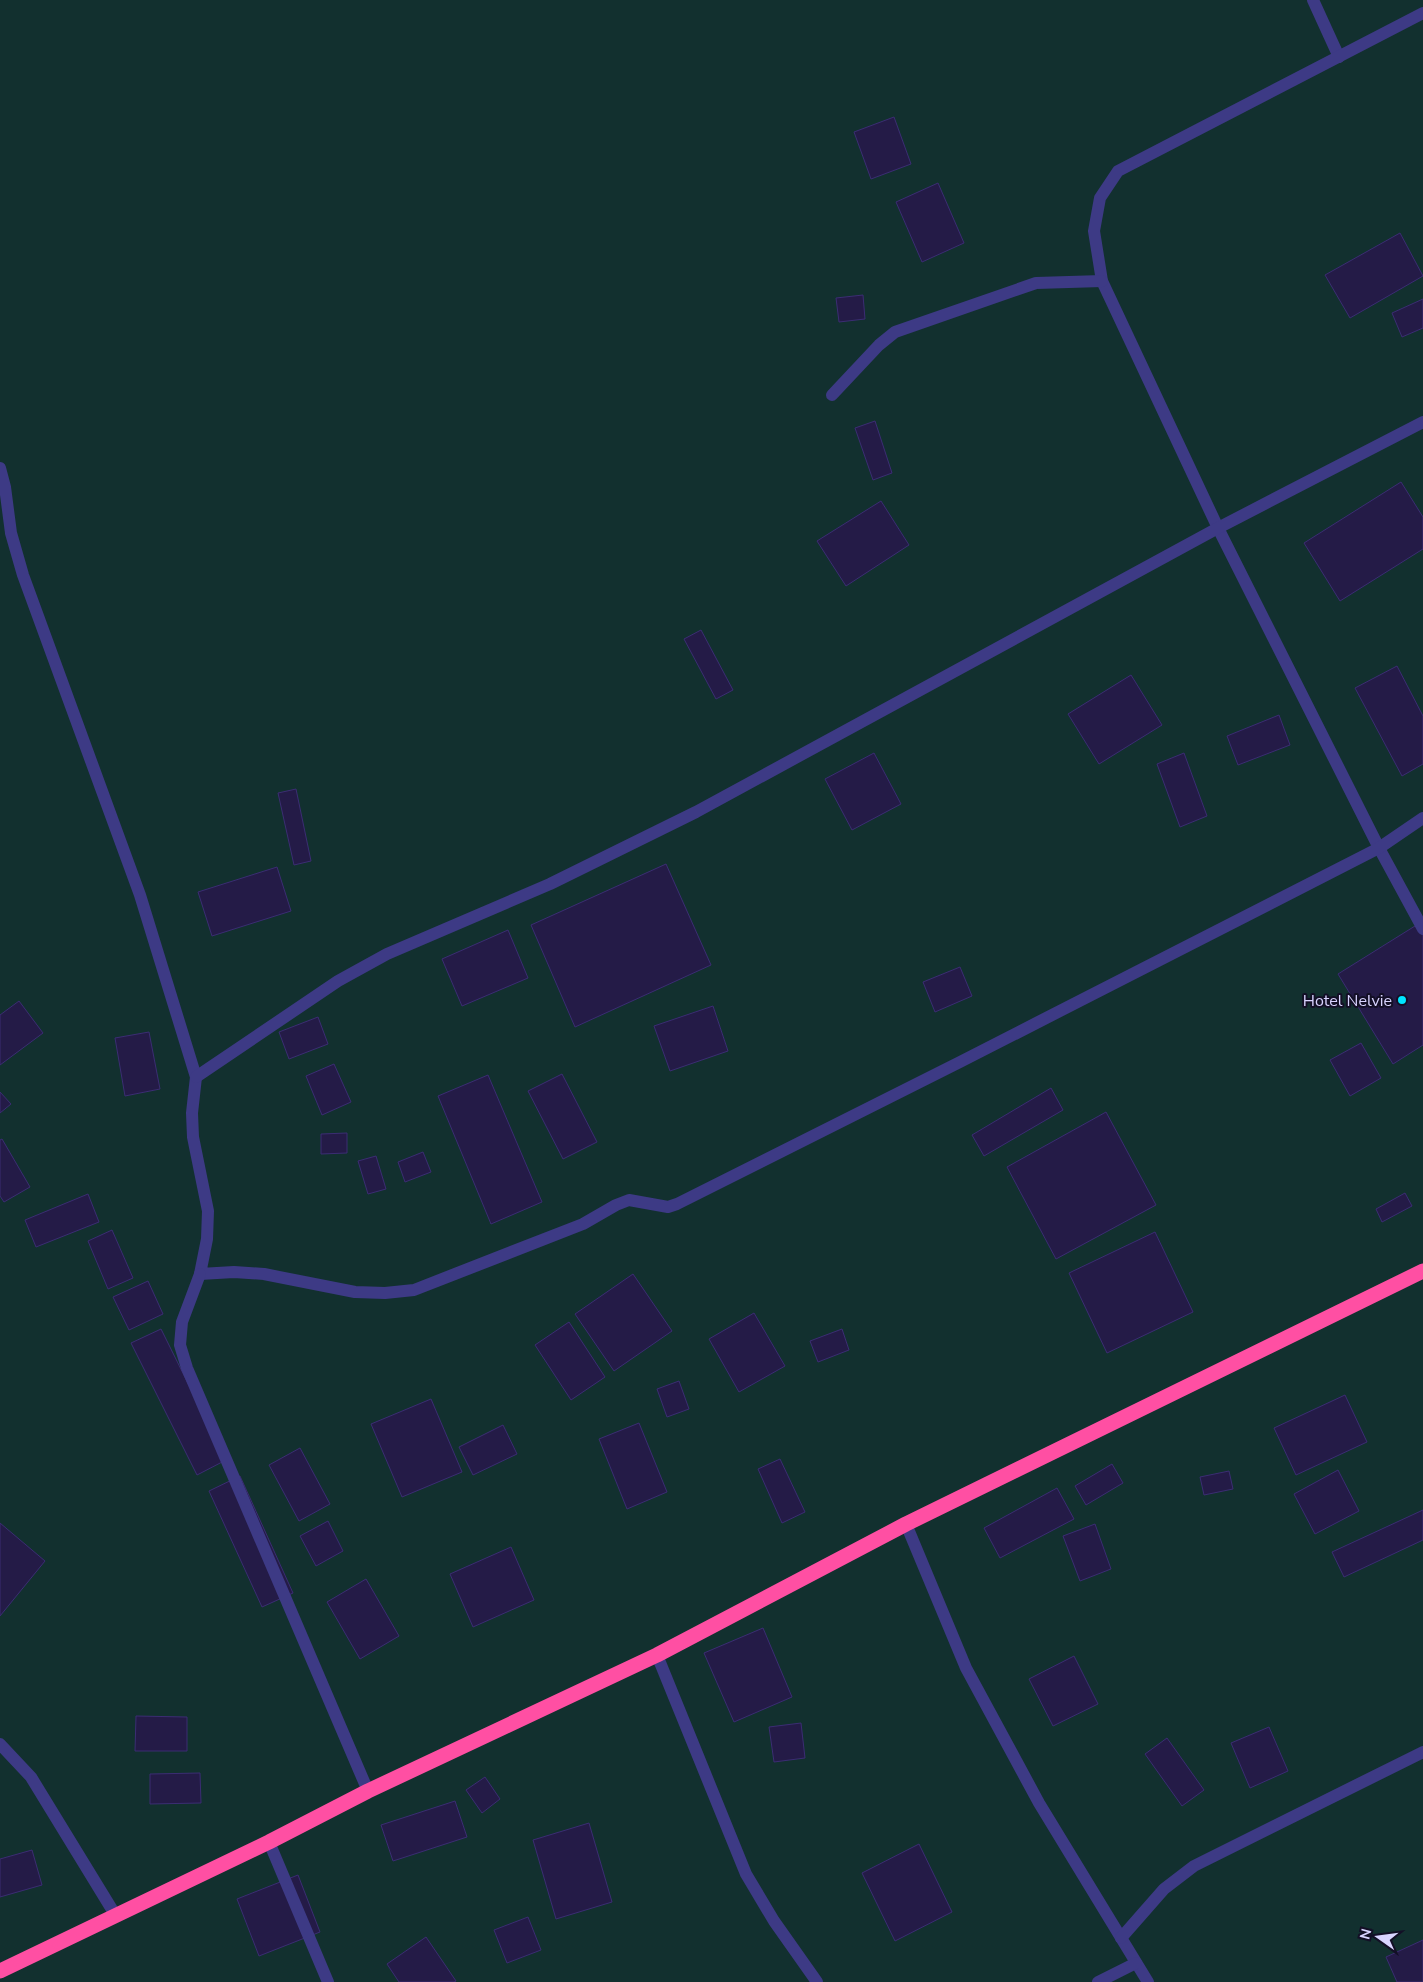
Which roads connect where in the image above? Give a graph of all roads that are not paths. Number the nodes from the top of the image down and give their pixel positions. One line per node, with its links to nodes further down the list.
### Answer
1 (1313, 0): 3 (street)
2 (1423, 13): 3 (street)
3 (1339, 57): 4 (street)
4 (1102, 281): 5 (street); 8 (street)
5 (832, 395)
6 (1423, 422): 8 (street)
7 (0, 468): 12 (street)
8 (1218, 528): 10 (street); 12 (street)
9 (1423, 818): 10 (street)
10 (1378, 848): 11 (street); 14 (street)
11 (1423, 929)
12 (196, 1077): 14 (street)
13 (1423, 1271): 15 (highway)
14 (200, 1274): 19 (street)
15 (906, 1524): 16 (highway); 22 (street)
16 (658, 1655): 19 (highway); 26 (street)
17 (0, 1744): 21 (street)
18 (1423, 1752): 22 (street)
19 (368, 1791): 20 (highway)
20 (269, 1842): 21 (highway); 25 (street)
21 (116, 1916): 24 (highway)
22 (1121, 1938): 23 (street)
23 (1136, 1963): 27 (street); 28 (street)
24 (0, 1971)
25 (328, 1982)
26 (817, 1982)
27 (1098, 1982)
28 (1148, 1982)

